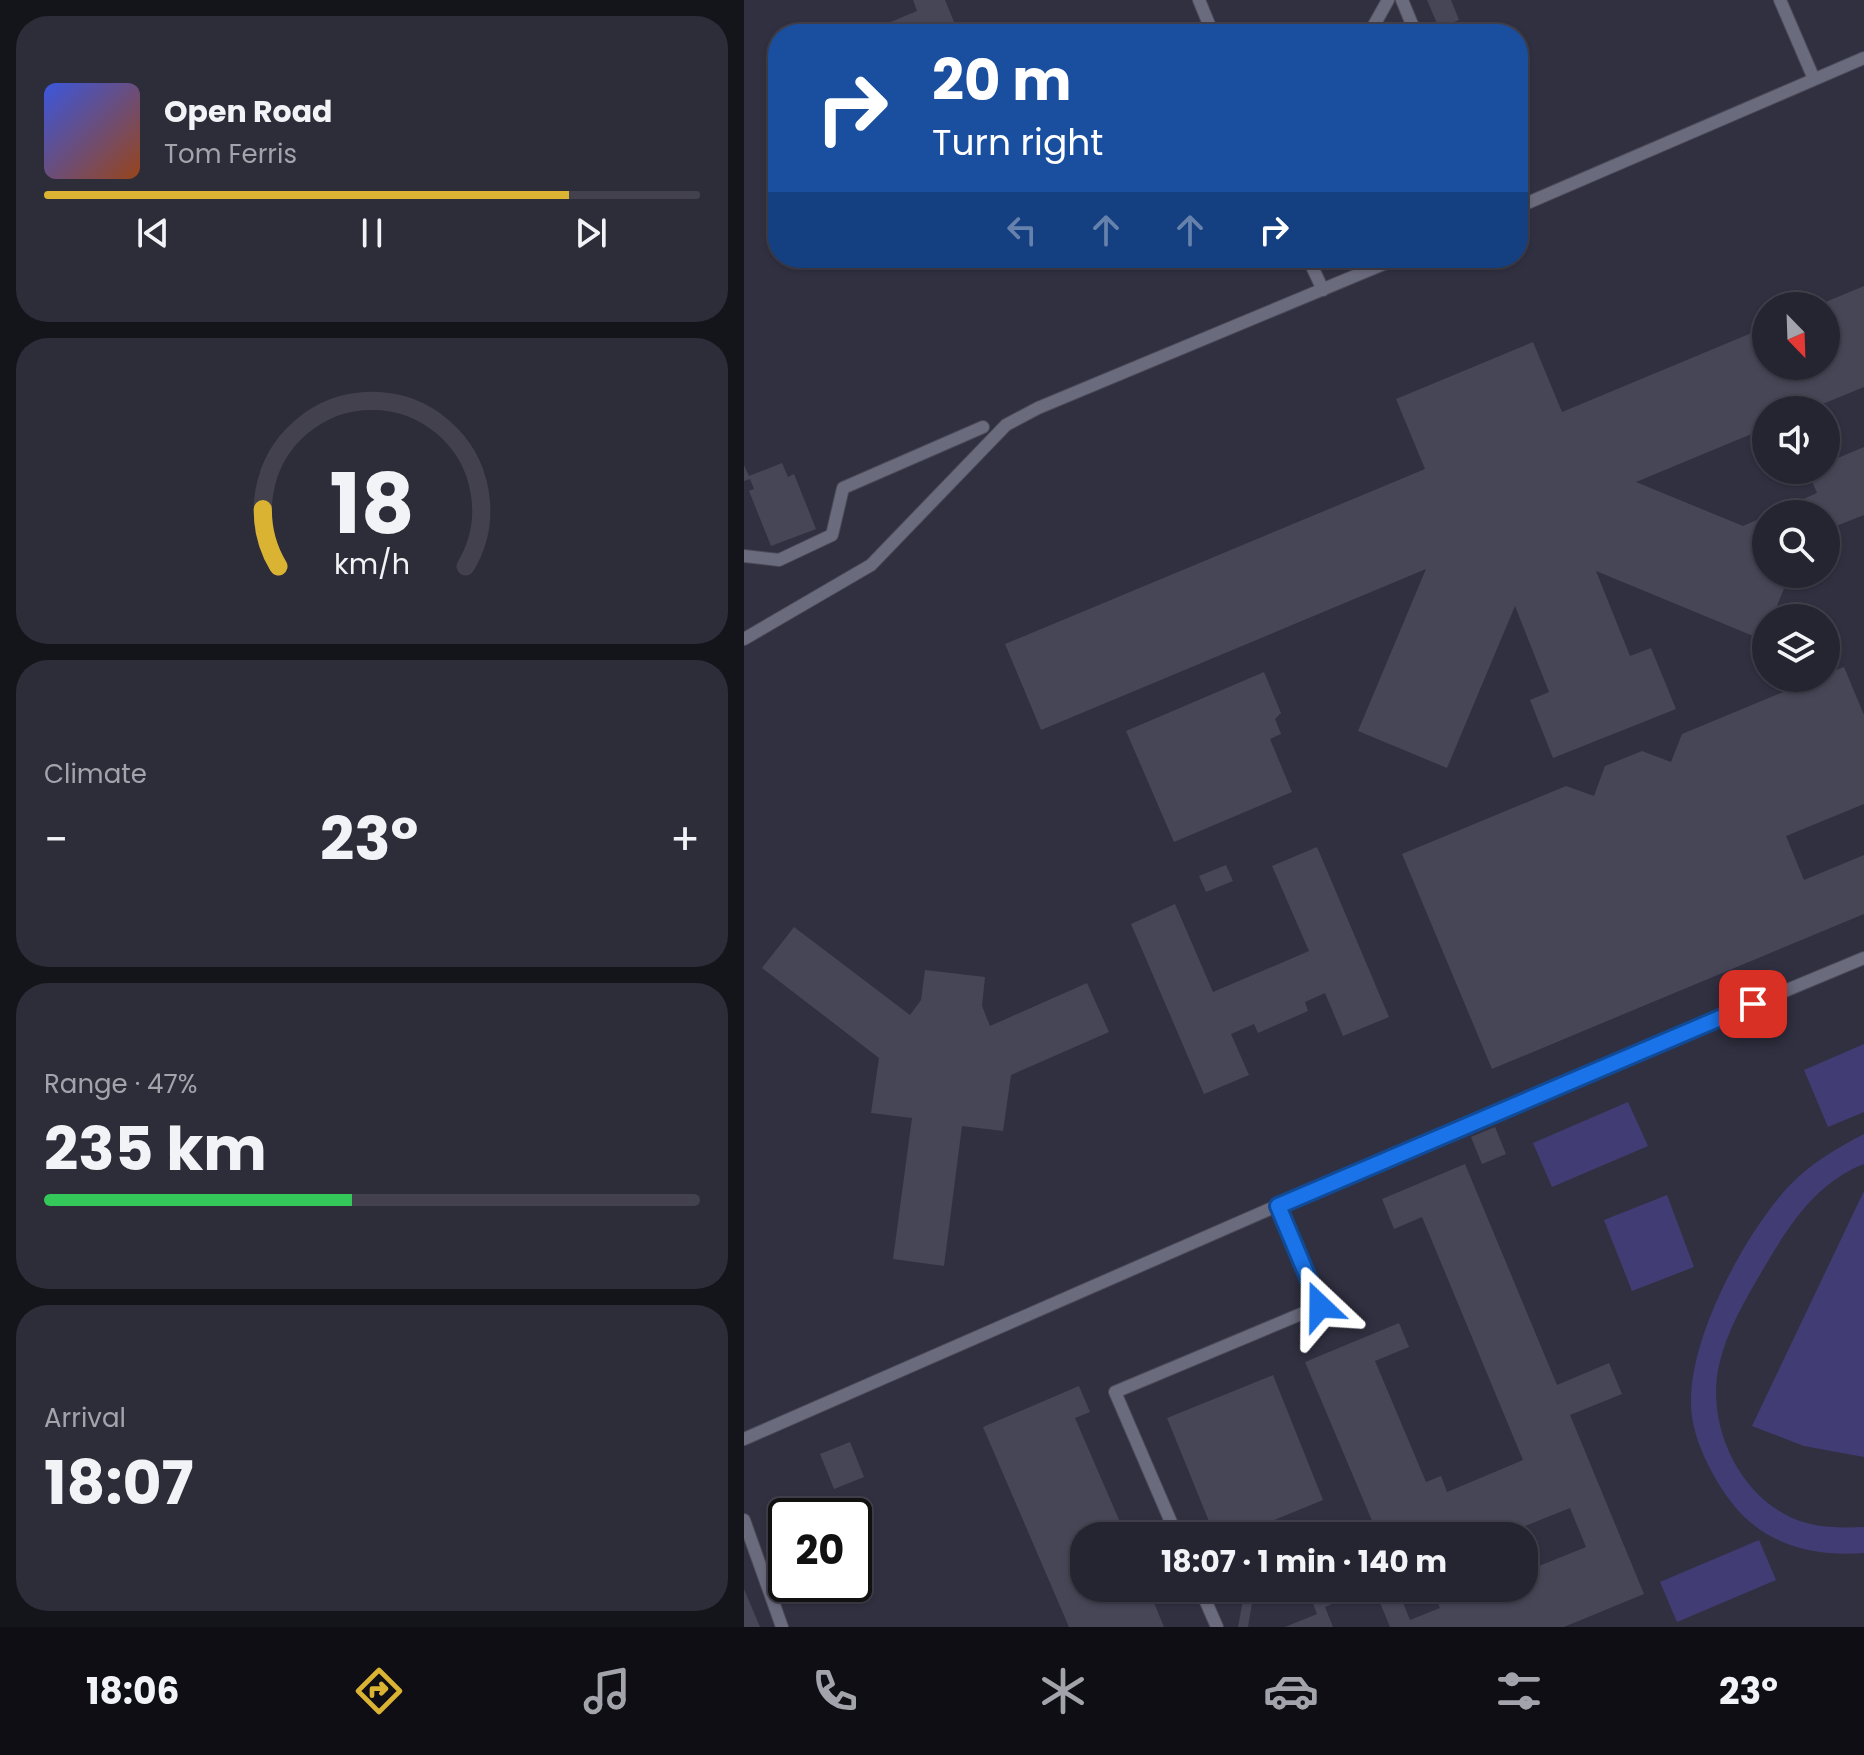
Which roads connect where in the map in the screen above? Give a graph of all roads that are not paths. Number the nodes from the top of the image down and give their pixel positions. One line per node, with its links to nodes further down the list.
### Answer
1 (1199, 0): 5 (lane)
2 (1388, 0): 6 (lane)
3 (1402, 0): 7 (lane)
4 (1780, 0): 9 (lane)
5 (1209, 24)
6 (1375, 24)
7 (1412, 24)
8 (1864, 58): 9 (lane)
9 (1814, 79): 10 (lane)
10 (1528, 203)
11 (1313, 268): 13 (lane)
12 (1375, 268): 13 (lane)
13 (1323, 290): 16 (lane)
14 (983, 427): 15 (lane)
15 (744, 556)
16 (744, 639)
17 (1864, 958): 18 (lane)
18 (1278, 1206): 19 (lane); 21 (lane)
19 (744, 1439)
20 (744, 1520): 23 (lane)
21 (1171, 1522)
22 (1206, 1602): 24 (lane)
23 (782, 1627)
24 (1217, 1627)

